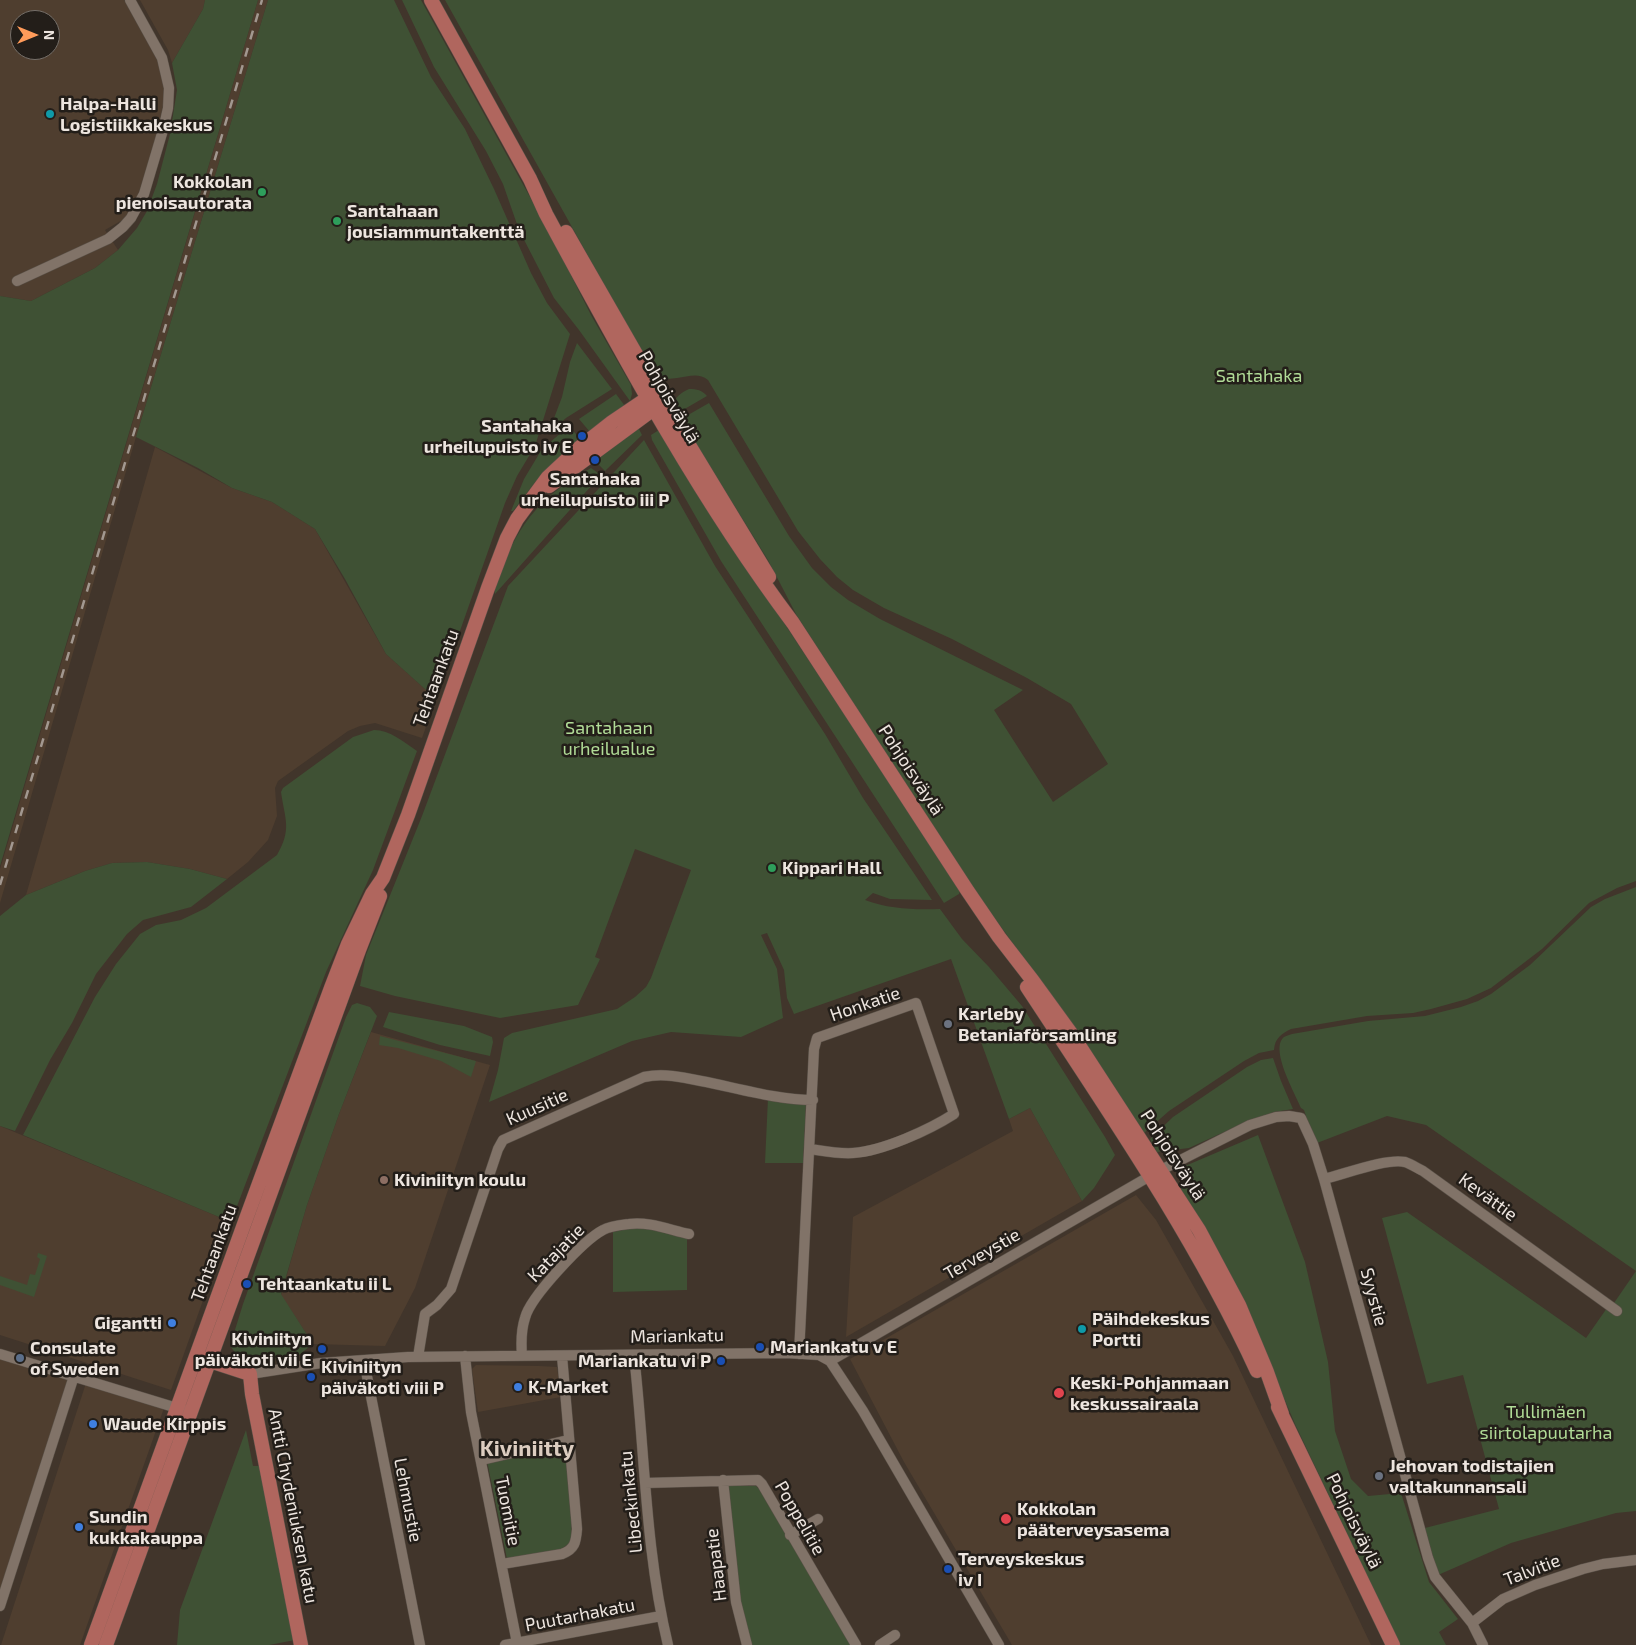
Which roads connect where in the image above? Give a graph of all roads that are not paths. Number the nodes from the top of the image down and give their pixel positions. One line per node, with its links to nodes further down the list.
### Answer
1 (130, 0): 3 (street)
2 (431, 0): 4 (main road, Pohjoisväylä)
3 (17, 281)
4 (655, 400): 5 (main road, Tehtaankatu); 8 (main road, Pohjoisväylä)
5 (382, 878): 19 (main road, Tehtaankatu); 22 (main road, Tehtaankatu)
6 (813, 1100): 7 (street, Honkatie); 7 (street, Honkatie); 14 (street, Kuusitie)
7 (810, 1149): 13 (street, Honkatie)
8 (1156, 1173): 9 (street, Syystie); 21 (street, Terveystie); 50 (main road, Pohjoisväylä)
9 (1324, 1179): 11 (street, Kevättie); 36 (street, Syystie)
10 (689, 1234): 16 (street, Katajatie)
11 (1617, 1311)
12 (0, 1354): 24 (street)
13 (799, 1354): 18 (street, Mariankatu); 21 (street, Mariankatu)
14 (418, 1356): 15 (street, Mariankatu); 20 (street, Mariankatu)
15 (465, 1356): 16 (street, Mariankatu); 27 (street, Tuomitie)
16 (522, 1356): 17 (street, Mariankatu)
17 (562, 1356): 18 (street, Mariankatu); 26 (street)
18 (634, 1356): 29 (street, Libeckinkatu)
19 (196, 1357): 22 (main road, Mariankatu); 25 (main road, Tehtaankatu)
20 (364, 1361): 23 (street, Mariankatu); 43 (street, Lehmustie)
21 (830, 1361): 49 (street)
22 (210, 1362): 23 (main road, Mariankatu); 25 (main road, Tehtaankatu)
23 (250, 1374): 42 (main road, Antti Chydeniuksen katu)
24 (74, 1376): 25 (street); 34 (street)
25 (184, 1410): 40 (main road, Tehtaankatu); 41 (main road, Tehtaankatu)
26 (568, 1440): 27 (street); 33 (street)
27 (482, 1460): 33 (street, Tuomitie)
28 (723, 1480): 29 (street, Poppelitie); 31 (street, Poppelitie); 46 (street, Haapatie)
29 (645, 1483): 35 (street, Libeckinkatu)
30 (818, 1519): 31 (street)
31 (790, 1535): 47 (street, Poppelitie)
32 (1636, 1560): 36 (street, Talvitie)
33 (502, 1564): 39 (street, Tuomitie)
34 (0, 1606)
35 (661, 1616): 38 (street, Puutarhakatu); 45 (street, Libeckinkatu)
36 (1472, 1623): 51 (street)
37 (895, 1635): 48 (street)
38 (539, 1642): 39 (street, Puutarhakatu)
39 (517, 1643): 44 (street, Puutarhakatu)
40 (92, 1645)
41 (106, 1645)
42 (301, 1645)
43 (420, 1645)
44 (504, 1645)
45 (668, 1645)
46 (747, 1645)
47 (856, 1645)
48 (880, 1645)
49 (999, 1645)
50 (1393, 1645)
51 (1483, 1645)

